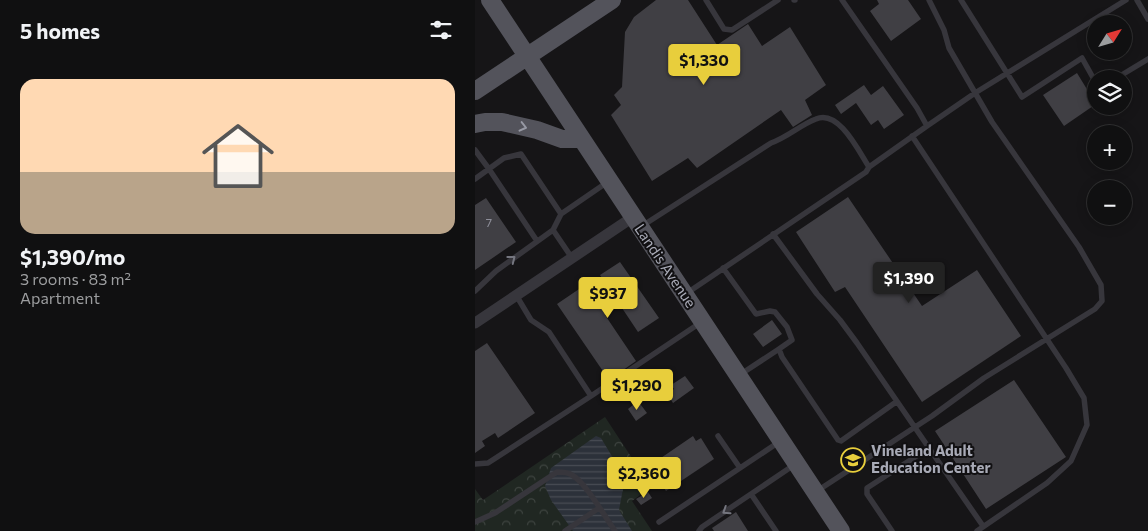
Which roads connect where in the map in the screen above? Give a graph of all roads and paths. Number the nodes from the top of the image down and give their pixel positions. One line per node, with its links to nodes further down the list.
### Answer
1 (490, 0): 11 (main road, Landis Avenue)
2 (612, 0): 11 (main road)
3 (706, 0): 4 (lane)
4 (778, 0)
5 (841, 0): 19 (lane)
6 (929, 0): 17 (lane)
7 (961, 0): 15 (lane)
8 (1126, 0): 15 (lane)
9 (1137, 0): 10 (lane)
10 (1148, 19)
11 (527, 57): 16 (main road); 21 (main road, Landis Avenue)
12 (1148, 59): 14 (lane)
13 (1089, 70): 15 (lane)
14 (1130, 70)
15 (1008, 73): 17 (lane)
16 (475, 91)
17 (975, 93): 19 (lane); 39 (lane)
18 (475, 124): 21 (main road, one-way to 21)
19 (927, 126): 20 (lane)
20 (912, 136): 23 (lane); 39 (lane)
21 (581, 139): 26 (main road, Landis Avenue)
22 (475, 150): 24 (lane)
23 (869, 167): 28 (lane); 30 (lane)
24 (489, 169): 25 (lane); 27 (lane); 31 (lane)
25 (475, 179)
26 (609, 181): 27 (lane); 28 (main road, Landis Avenue)
27 (561, 214): 29 (lane)
28 (637, 222): 32 (street); 35 (main road, Landis Avenue)
29 (553, 230): 31 (lane); 32 (lane)
30 (773, 234): 33 (lane); 43 (lane)
31 (537, 241): 34 (lane, one-way to 31)
32 (572, 258): 36 (street)
33 (723, 268): 35 (lane); 40 (lane)
34 (475, 291)
35 (685, 294): 37 (main road, Landis Avenue)
36 (515, 295): 38 (street); 42 (lane)
37 (702, 321): 41 (main road, Landis Avenue); 42 (lane)
38 (475, 322)
39 (1047, 339): 44 (lane); 56 (lane)
40 (779, 349): 41 (lane); 43 (lane)
41 (738, 376): 46 (main road, Landis Avenue)
42 (591, 396): 48 (lane)
43 (896, 402): 44 (lane)
44 (915, 426): 47 (lane); 51 (lane)
45 (718, 436): 50 (lane)
46 (781, 441): 49 (main road, Landis Avenue); 50 (lane)
47 (929, 448): 56 (lane); 62 (lane)
48 (475, 464)
49 (796, 464): 51 (main road, Landis Avenue); 52 (lane)
50 (740, 468): 55 (lane)
51 (815, 493): 61 (main road, Landis Avenue)
52 (751, 494): 59 (lane, one-way to 59); 60 (lane)
53 (599, 508): 54 (lane); 57 (lane); 58 (lane)
54 (475, 522)
55 (659, 522)
56 (983, 526): 63 (lane)
57 (565, 531)
58 (615, 531)
59 (699, 531)
60 (776, 531)
61 (841, 531)
62 (892, 531)
63 (977, 531)

